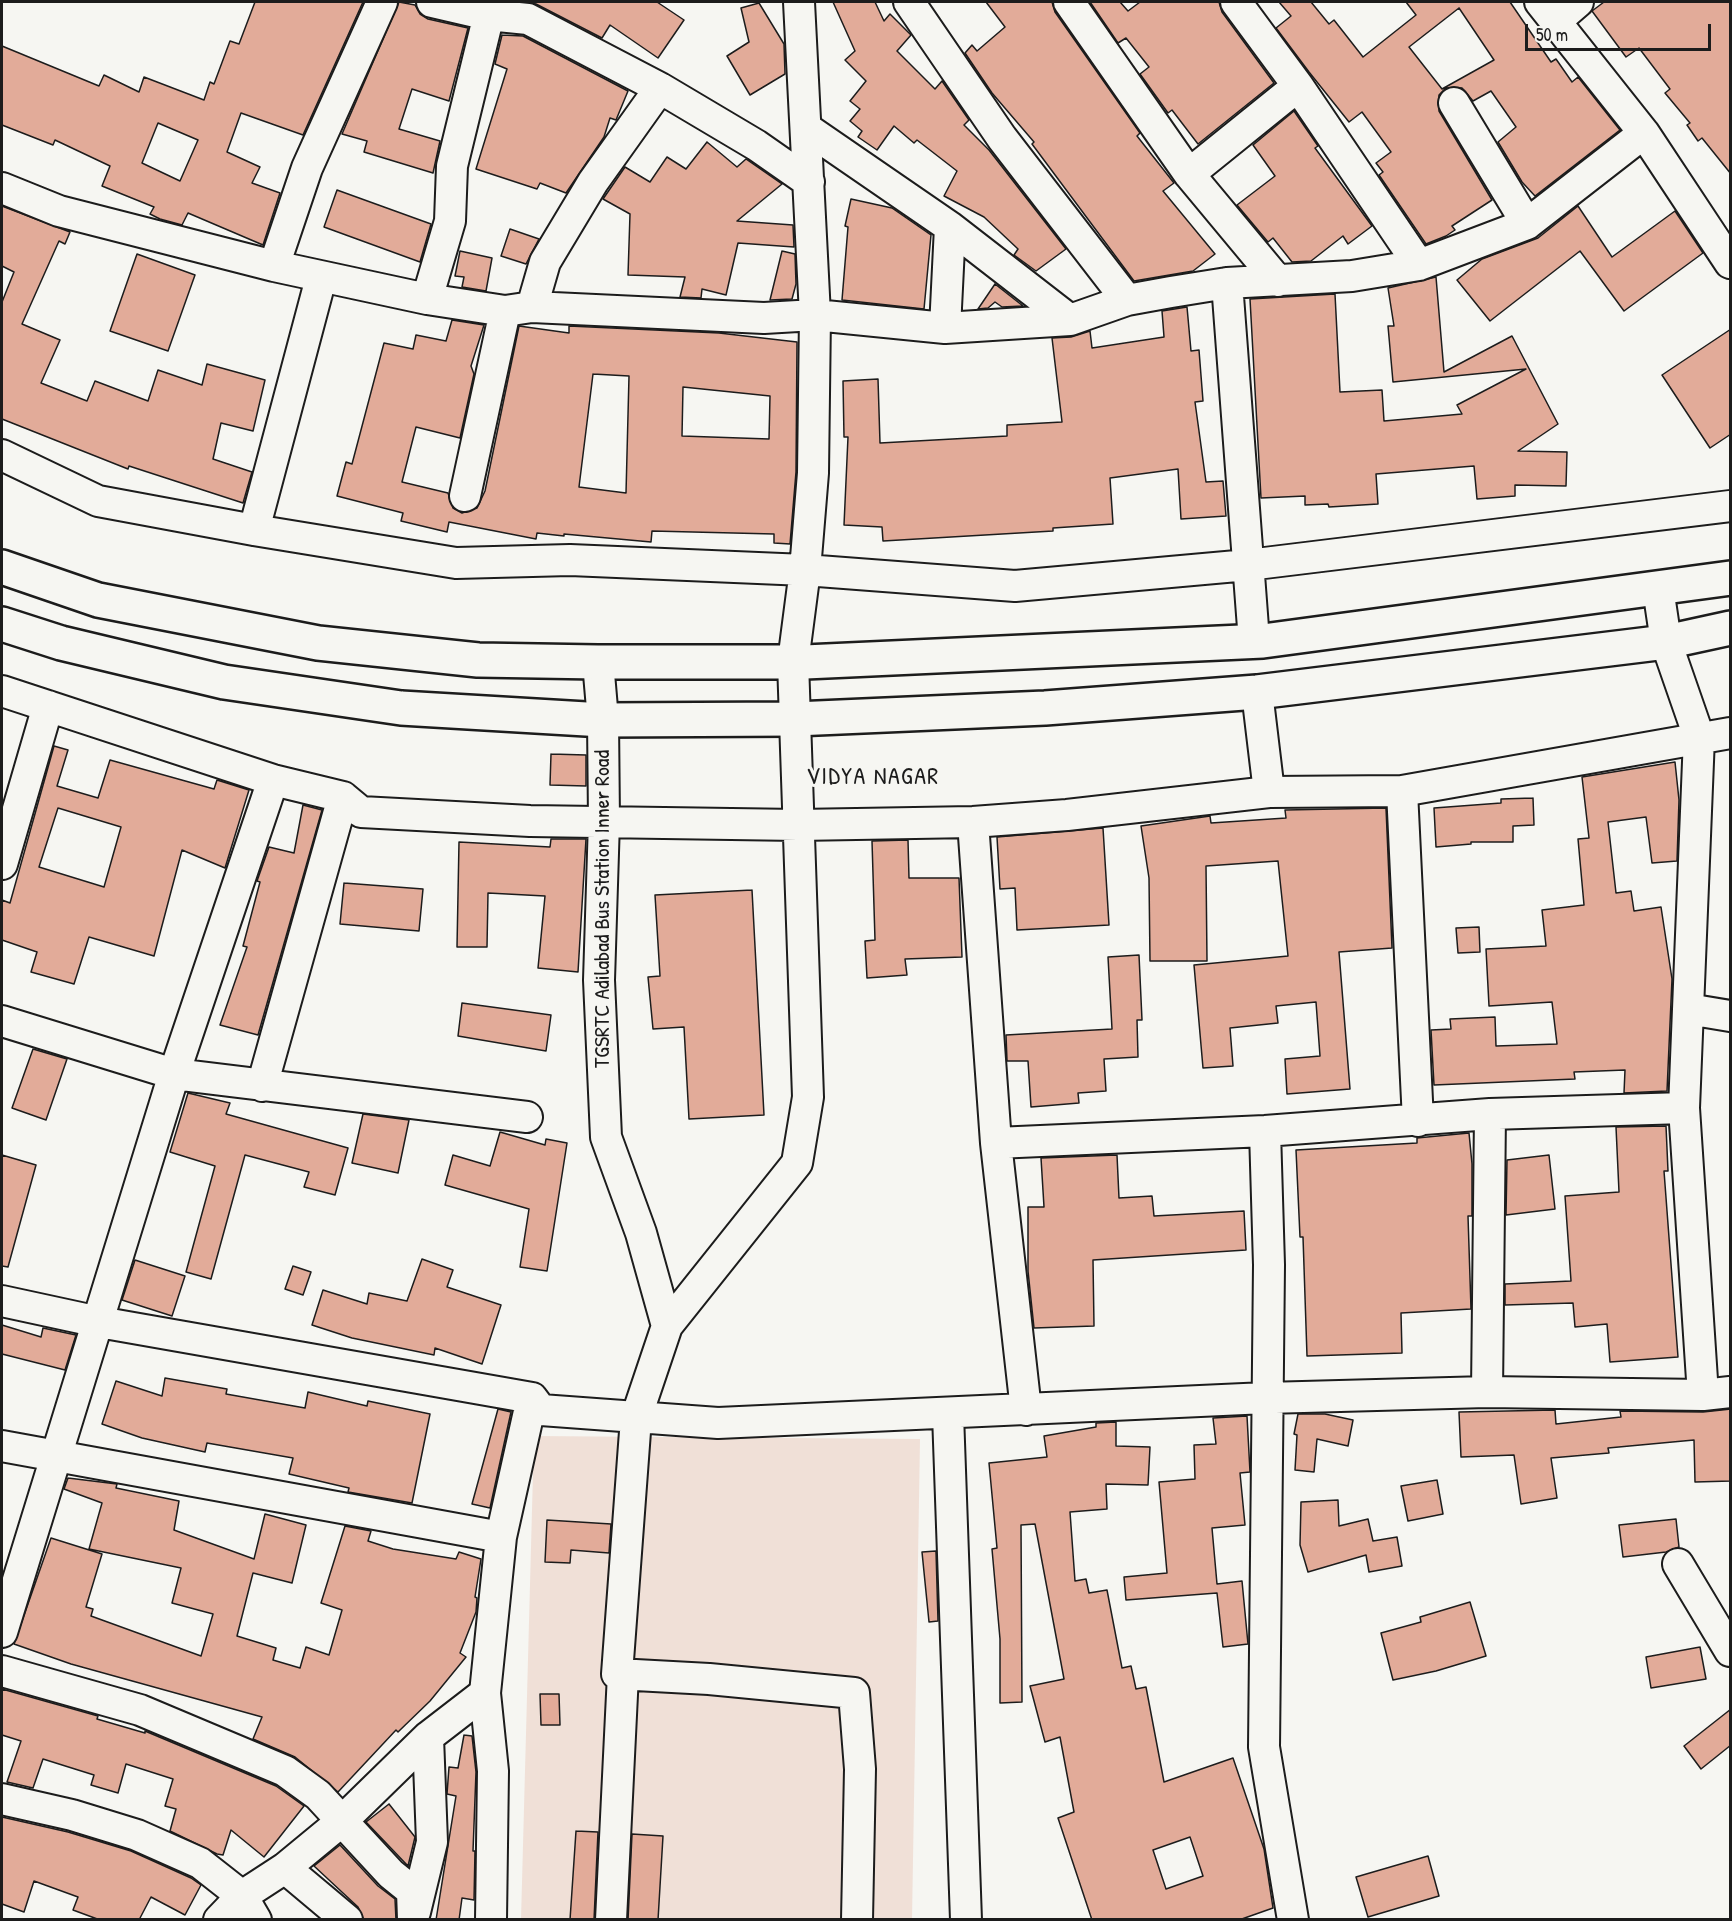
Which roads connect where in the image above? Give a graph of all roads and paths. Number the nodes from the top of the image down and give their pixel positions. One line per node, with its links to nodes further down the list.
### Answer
1 (382, 2): 22 (street)
2 (432, 2): 8 (street)
3 (799, 2): 13 (street)
4 (909, 2): 27 (street)
5 (1069, 2): 15 (street)
6 (1236, 2): 10 (street)
7 (1578, 2): 9 (street)
8 (490, 8): 11 (street); 26 (street)
9 (1548, 11): 14 (street)
10 (1298, 86): 15 (street); 21 (street)
11 (660, 88): 16 (street); 28 (street)
12 (1454, 103): 18 (street)
13 (806, 128): 16 (street); 19 (street)
14 (1644, 133): 18 (street); 20 (street)
15 (1189, 174): 24 (street)
16 (809, 182): 29 (street)
17 (2, 188): 22 (street)
18 (1527, 224): 21 (street)
19 (950, 227): 30 (street); 31 (street)
20 (1731, 262)
21 (1419, 265): 24 (street)
22 (274, 267): 23 (street)
23 (321, 278): 26 (street); 35 (street)
24 (1278, 281): 25 (street)
25 (1227, 284): 27 (street); 36 (street)
26 (427, 298): 28 (street)
27 (1127, 300): 30 (street)
28 (518, 309): 29 (street); 33 (street)
29 (815, 315): 31 (street); 38 (street)
30 (1070, 320): 31 (street)
31 (945, 327)
32 (2, 455): 35 (street)
33 (465, 496)
34 (1731, 506): 36 (street)
35 (254, 530): 38 (street)
36 (1248, 566): 38 (street); 43 (street)
37 (2, 567): 45 (main road)
38 (805, 570): 46 (street)
39 (1731, 578): 40 (main road)
40 (1658, 588): 43 (main road); 44 (street)
41 (2, 624): 51 (main road)
42 (1731, 628): 44 (main road)
43 (1254, 641): 46 (main road)
44 (1666, 642): 48 (main road); 53 (street)
45 (598, 662): 46 (main road); 51 (street, TGSRTC Adilabad Bus Station Inner Road)
46 (793, 662): 50 (street)
47 (2, 691): 49 (street)
48 (1257, 692): 50 (main road); 56 (street)
49 (48, 706): 54 (street); 61 (street)
50 (795, 719): 51 (main road); 60 (street)
51 (603, 720): 58 (street, TGSRTC Adilabad Bus Station Inner Road)
52 (1731, 733): 53 (street)
53 (1699, 737): 55 (street); 62 (street)
54 (273, 780): 57 (street); 65 (street)
55 (1402, 791): 56 (street); 70 (street)
56 (1269, 792): 59 (street)
57 (343, 797): 58 (street); 66 (street)
58 (604, 821): 60 (street); 75 (street, TGSRTC Adilabad Bus Station Inner Road)
59 (973, 822): 60 (street); 72 (street)
60 (798, 825): 75 (street)
61 (2, 864)
62 (1688, 1009): 63 (street); 67 (street)
63 (1731, 1016)
64 (2, 1021): 65 (street)
65 (174, 1074): 66 (street); 74 (street)
66 (262, 1086): 69 (street)
67 (1684, 1108): 68 (street); 77 (street)
68 (1490, 1114): 70 (street); 76 (street)
69 (527, 1117)
70 (1418, 1121): 71 (street)
71 (1265, 1131): 72 (street); 79 (street)
72 (996, 1143): 80 (street)
73 (2, 1301): 74 (street)
74 (99, 1322): 78 (street); 84 (street)
75 (667, 1326): 82 (street)
76 (1487, 1392): 77 (street); 79 (street)
77 (1717, 1394)
78 (532, 1398): 82 (street); 85 (street)
79 (1266, 1398): 80 (street); 104 (street)
80 (1026, 1410): 81 (street)
81 (948, 1414): 82 (street); 103 (street)
82 (636, 1418): 90 (street)
83 (2, 1446): 84 (street)
84 (57, 1455): 85 (street); 87 (street)
85 (501, 1537): 91 (street)
86 (1678, 1563): 88 (street)
87 (2, 1632)
88 (1731, 1652)
89 (2, 1671): 94 (street)
90 (623, 1674): 101 (street); 102 (street)
91 (485, 1693): 92 (street); 100 (street)
92 (428, 1737): 94 (street); 97 (street)
93 (2, 1799): 96 (street)
94 (342, 1821): 95 (street); 97 (street)
95 (285, 1868): 96 (street); 99 (street)
96 (249, 1908): 98 (street)
97 (413, 1919)
98 (219, 1920)
99 (347, 1920)
100 (491, 1920)
101 (611, 1920)
102 (857, 1920)
103 (966, 1920)
104 (1293, 1920)

